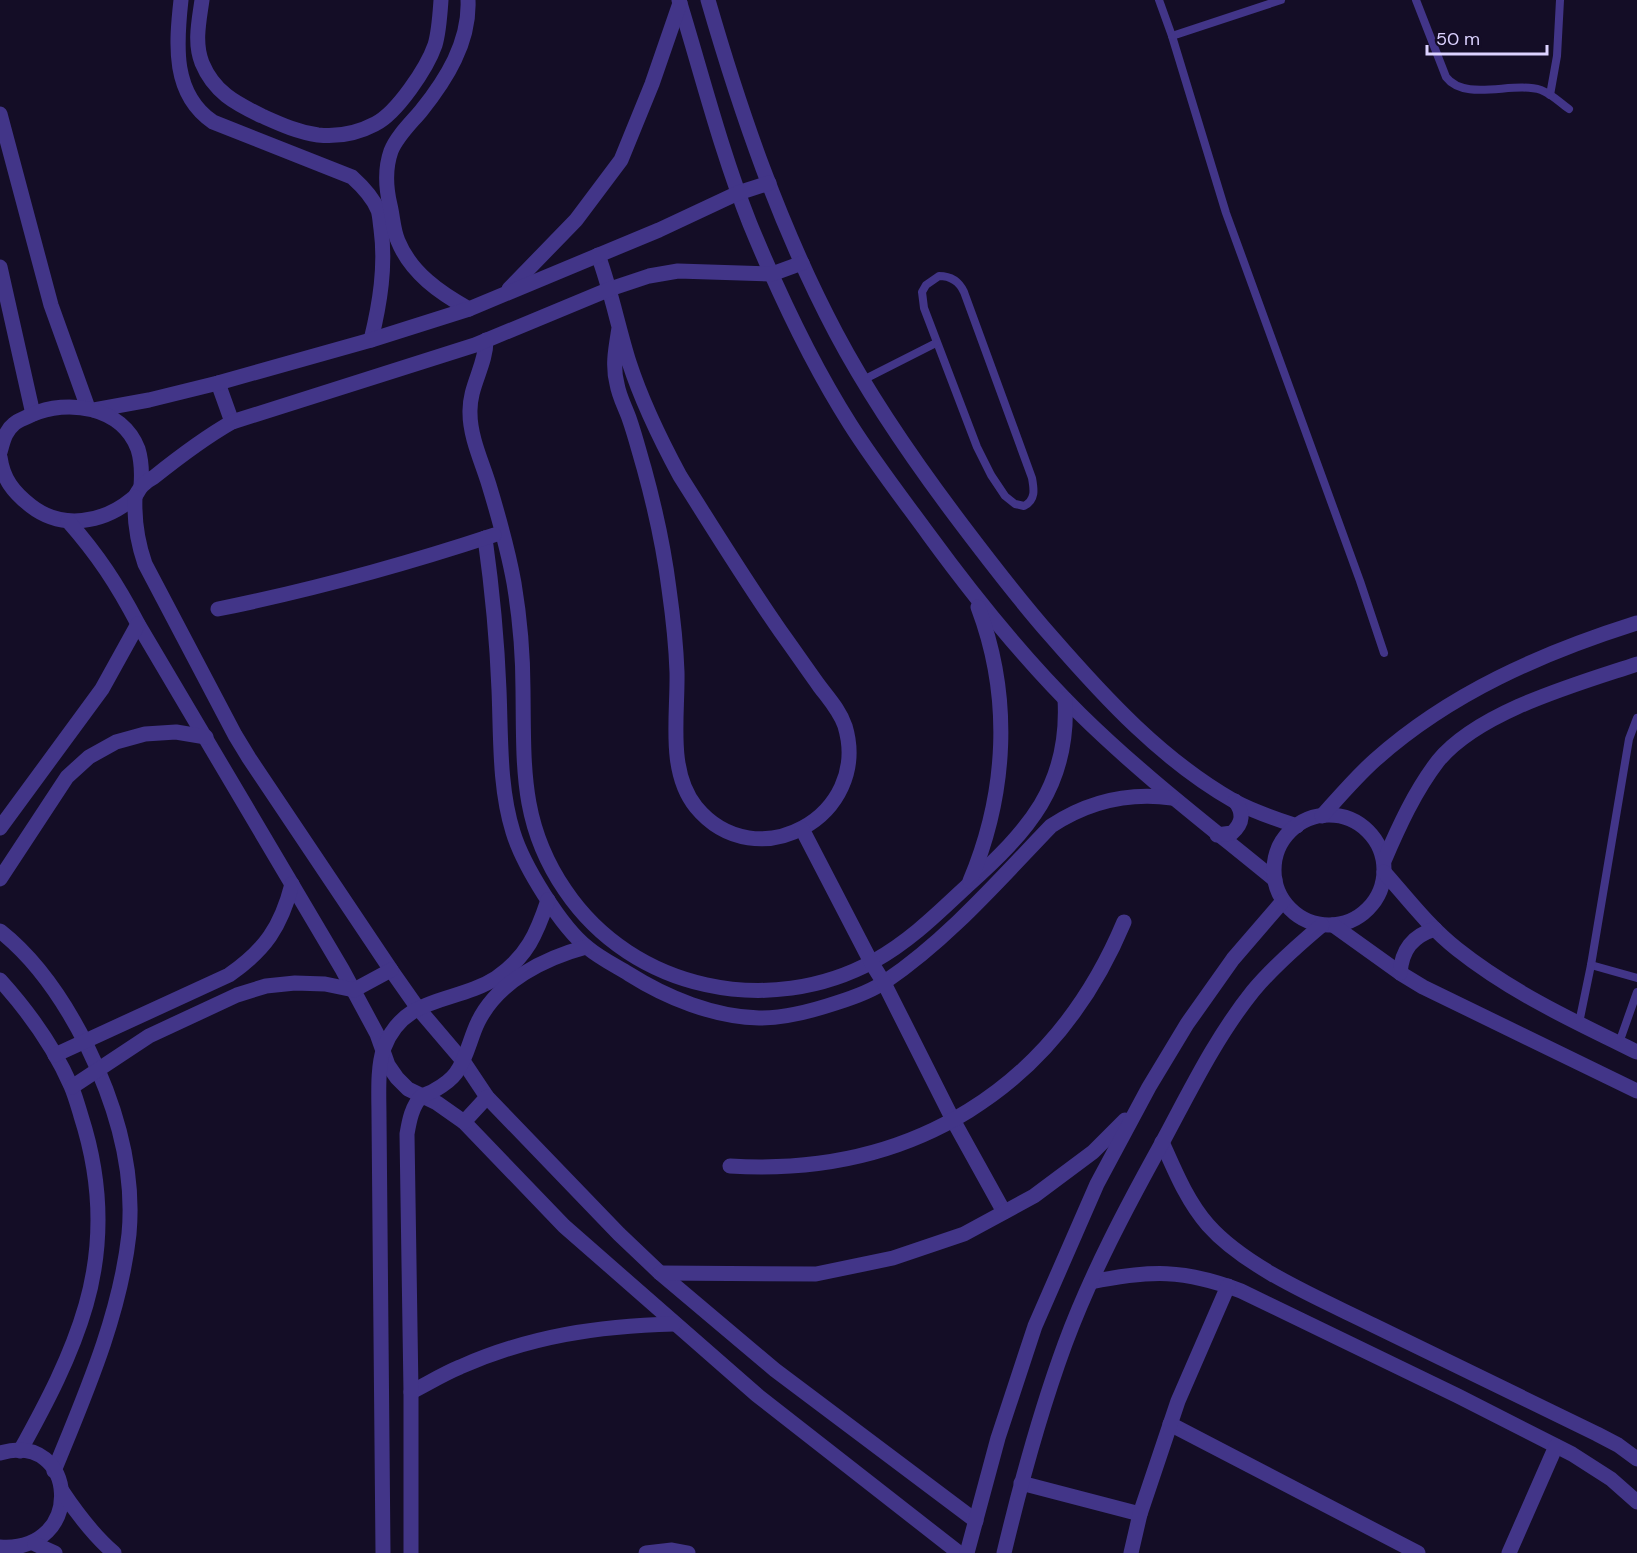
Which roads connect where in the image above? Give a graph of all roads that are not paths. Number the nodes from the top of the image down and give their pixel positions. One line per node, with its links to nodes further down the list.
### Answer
1 (181, 0): 27 (street)
2 (202, 0): 15 (street)
3 (441, 0): 15 (street)
4 (468, 0): 16 (street)
5 (708, 0): 17 (street)
6 (1159, 0): 11 (lane)
7 (1281, 0): 11 (lane)
8 (1416, 0): 12 (lane)
9 (1560, 0): 12 (lane)
10 (680, 1): 18 (street); 24 (street)
11 (1172, 36): 47 (lane)
12 (1550, 95): 13 (lane)
13 (1569, 110)
14 (0, 114): 32 (street)
15 (377, 123): 16 (street)
16 (391, 151): 25 (street)
17 (769, 183): 18 (street); 20 (street)
18 (738, 193): 19 (street); 22 (street)
19 (598, 255): 23 (street); 24 (street)
20 (802, 263): 22 (street); 30 (street)
21 (0, 267): 33 (street)
22 (772, 274): 23 (street); 43 (street)
23 (610, 289): 26 (street); 28 (street)
24 (505, 294): 25 (street)
25 (469, 309): 27 (street)
26 (620, 328): 57 (street); 57 (street)
27 (371, 340): 31 (street)
28 (486, 340): 35 (street); 41 (street)
29 (936, 343): 29 (lane); 30 (lane)
30 (863, 380): 53 (street)
31 (218, 382): 32 (street); 35 (street)
32 (91, 409): 33 (street); 39 (street)
33 (33, 414): 34 (street)
34 (7, 422): 36 (street)
35 (232, 422): 39 (street)
36 (0, 453)
37 (0, 457): 38 (street)
38 (5, 485): 40 (street)
39 (138, 492): 40 (street); 73 (street)
40 (68, 521): 46 (street)
41 (503, 532): 42 (street); 71 (street)
42 (485, 538): 44 (street); 64 (street)
43 (974, 596): 49 (street); 63 (street)
44 (218, 609)
45 (1637, 623): 54 (street)
46 (138, 624): 51 (street); 56 (street)
47 (1384, 653)
48 (1637, 664): 59 (street)
49 (1065, 699): 52 (street); 63 (street)
50 (1637, 718): 72 (lane)
51 (206, 737): 60 (street); 62 (street)
52 (1172, 798): 58 (street); 77 (street)
53 (1235, 801): 55 (street); 58 (street)
54 (1322, 816): 55 (street); 59 (street)
55 (1297, 826): 61 (street)
56 (0, 828)
57 (802, 830): 71 (street)
58 (1217, 835): 61 (street)
59 (1384, 867): 67 (street); 68 (street)
60 (0, 879)
61 (1275, 880): 65 (street)
62 (292, 884): 78 (street); 82 (street)
63 (968, 886): 71 (street)
64 (548, 900): 70 (street); 80 (street)
65 (1284, 901): 67 (street); 93 (street)
66 (1124, 922): 94 (street)
67 (1327, 925): 74 (street); 96 (street)
68 (1435, 929): 74 (street); 81 (street)
69 (0, 931): 82 (street)
70 (586, 947): 77 (street); 87 (street)
71 (871, 962): 77 (street)
72 (1591, 965): 75 (lane); 81 (lane)
73 (391, 970): 78 (street); 80 (street)
74 (1400, 973): 90 (street)
75 (1637, 978)
76 (0, 980): 86 (street)
77 (884, 983): 94 (street)
78 (354, 990): 84 (street); 88 (street)
79 (1637, 992): 83 (lane)
80 (417, 1007): 84 (street); 87 (street)
81 (1579, 1023): 83 (street)
82 (85, 1042): 86 (street); 88 (street)
83 (1619, 1043): 85 (street)
84 (382, 1050): 91 (street); 118 (street)
85 (1637, 1052)
86 (55, 1055): 89 (street)
87 (463, 1061): 91 (street); 92 (street)
88 (97, 1069): 89 (street); 108 (street)
89 (72, 1087): 106 (street)
90 (1637, 1091)
91 (422, 1096): 95 (street); 103 (street)
92 (487, 1097): 95 (street); 99 (street)
93 (1138, 1108): 98 (street); 113 (street)
94 (953, 1120): 97 (street); 98 (street)
95 (464, 1122): 102 (street)
96 (1162, 1142): 100 (street); 107 (street)
97 (730, 1166)
98 (1004, 1212): 99 (street)
99 (660, 1273): 113 (street)
100 (1091, 1282): 101 (street); 109 (street)
101 (1228, 1286): 104 (street); 105 (street)
102 (674, 1324): 103 (street); 122 (street)
103 (411, 1392): 119 (street)
104 (1170, 1424): 112 (street); 126 (street)
105 (1556, 1446): 111 (street); 127 (street)
106 (6, 1451): 108 (street)
107 (1637, 1459)
108 (54, 1471): 110 (street)
109 (1021, 1483): 112 (street); 124 (street)
110 (62, 1491): 114 (street); 117 (street)
111 (1635, 1497)
112 (1140, 1514): 125 (street)
113 (976, 1521): 123 (street)
114 (35, 1545): 115 (street); 116 (street)
115 (0, 1547)
116 (55, 1553)
117 (114, 1553)
118 (383, 1553)
119 (411, 1553)
120 (646, 1553): 121 (street)
121 (688, 1553)
122 (959, 1553)
123 (967, 1553)
124 (1004, 1553)
125 (1131, 1553)
126 (1418, 1553)
127 (1509, 1553)

